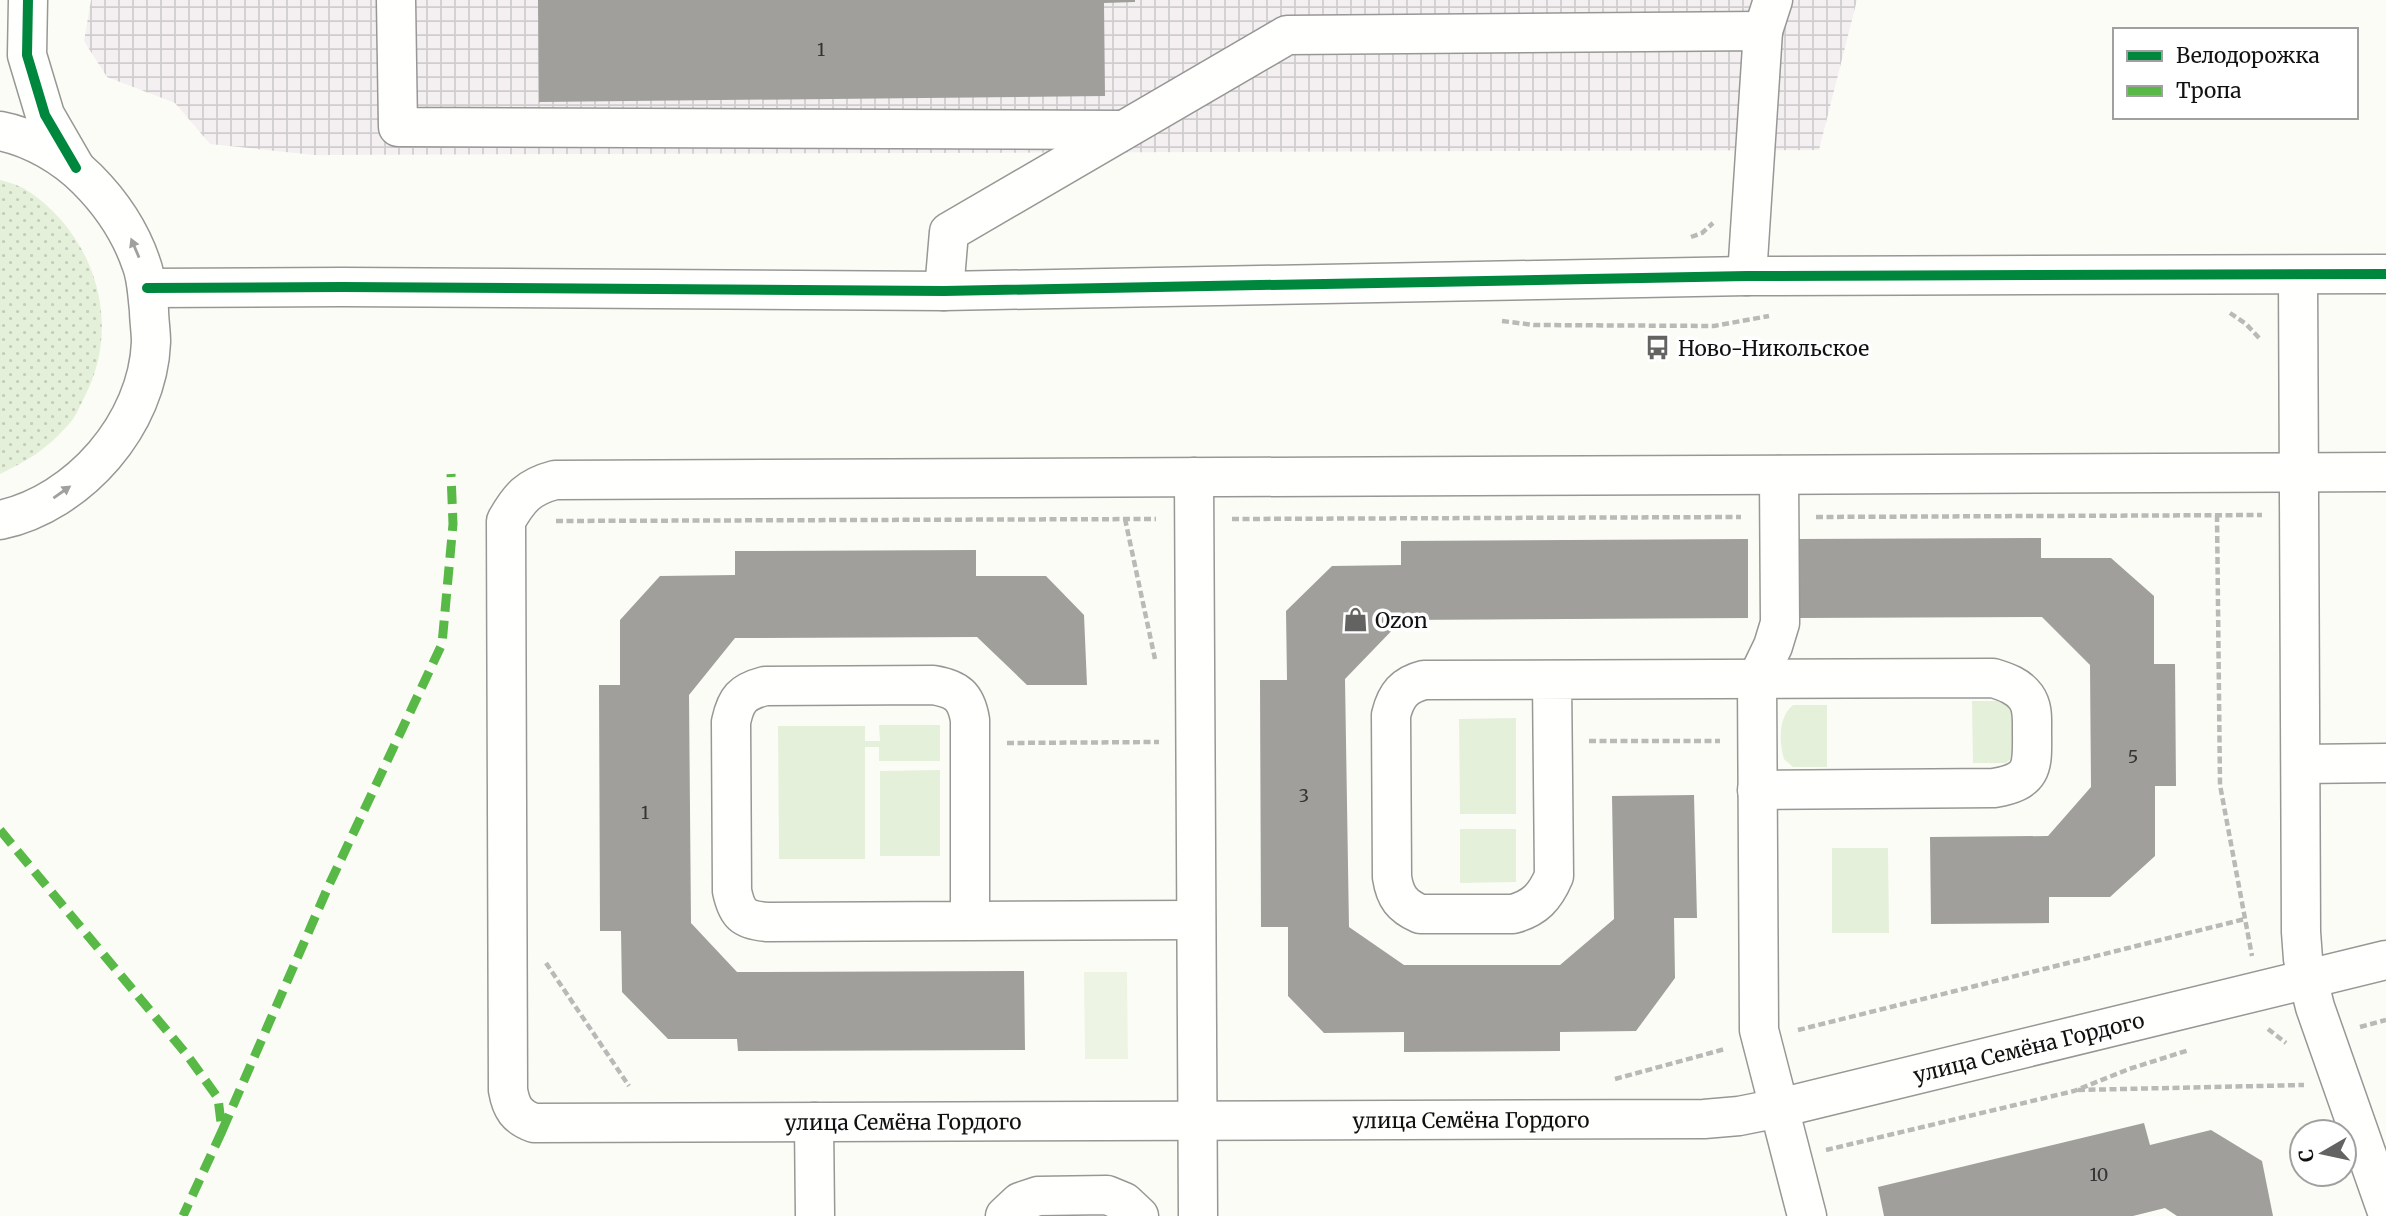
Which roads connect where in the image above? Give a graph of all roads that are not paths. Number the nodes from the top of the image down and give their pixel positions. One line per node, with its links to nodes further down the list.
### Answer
1 (28, 0): 6 (street)
2 (396, 0): 4 (street)
3 (1768, 16): 4 (street); 9 (street)
4 (1124, 130): 11 (street)
5 (0, 131): 6 (street)
6 (76, 168): 10 (street, one-way to 6)
7 (2386, 274): 8 (street)
8 (2298, 275): 9 (street); 13 (street)
9 (1747, 276): 11 (street)
10 (147, 288): 11 (street); 16 (street, one-way to 10)
11 (944, 292)
12 (2386, 472): 13 (street)
13 (2299, 473): 14 (street); 19 (street)
14 (1779, 475): 15 (street); 17 (street)
15 (1194, 477): 22 (street); 28 (street, улица Семёна Гордого)
16 (0, 520)
17 (1757, 678): 18 (street); 21 (street); 21 (street)
18 (1552, 680): 18 (street)
19 (2301, 764): 20 (street); 25 (street)
20 (2386, 764)
21 (1757, 790): 26 (street)
22 (1196, 920): 23 (street); 27 (street)
23 (970, 922): 23 (street)
24 (2386, 960): 25 (street, улица Семёна Гордого)
25 (2307, 979): 26 (street, улица Семёна Гордого); 29 (street)
26 (1779, 1108): 27 (street, улица Семёна Гордого); 34 (street)
27 (1197, 1121): 28 (street, улица Семёна Гордого); 33 (street)
28 (814, 1122): 30 (street)
29 (2386, 1209)
30 (815, 1216)
31 (1006, 1216): 32 (street)
32 (1139, 1216)
33 (1198, 1216)
34 (1807, 1216)

